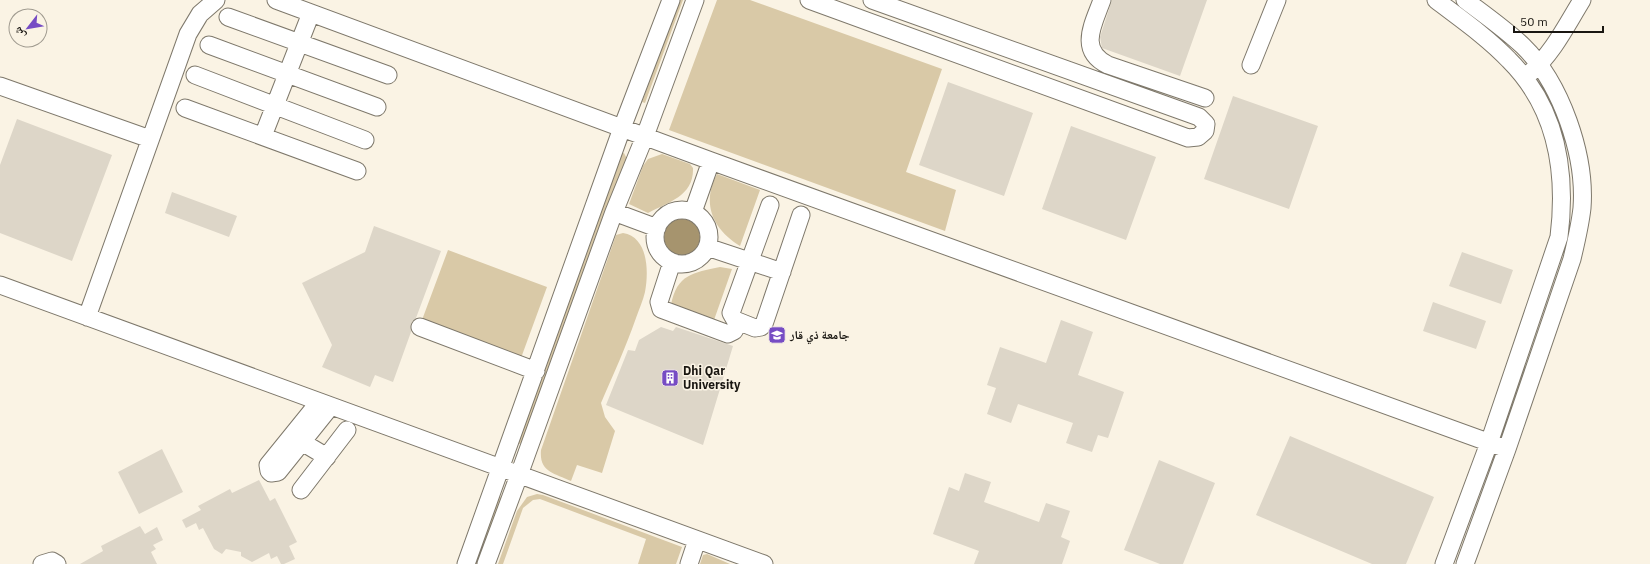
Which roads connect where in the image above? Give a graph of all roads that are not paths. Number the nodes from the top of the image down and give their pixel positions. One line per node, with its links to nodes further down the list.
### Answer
1 (216, 0): 36 (street)
2 (276, 0): 12 (street)
3 (671, 0): 33 (street)
4 (695, 0): 35 (street)
5 (809, 0): 15 (street)
6 (872, 0): 13 (street)
7 (1102, 0): 28 (street)
8 (1277, 0): 19 (street)
9 (1436, 0): 25 (street)
10 (1465, 0): 20 (street)
11 (1582, 0): 20 (street)
12 (311, 13): 16 (street); 33 (street)
13 (916, 16): 15 (street); 18 (street)
14 (228, 17): 16 (street)
15 (911, 37): 24 (street)
16 (299, 43): 21 (street); 23 (street)
17 (209, 45): 21 (street)
18 (1022, 53): 24 (street); 27 (street)
19 (1251, 65)
20 (1539, 65): 25 (street); 58 (street)
21 (287, 74): 29 (street); 31 (street)
22 (195, 75): 29 (street)
23 (388, 75)
24 (1015, 75): 32 (street)
25 (1525, 78): 57 (street)
26 (0, 86): 36 (street)
27 (1138, 95): 32 (street); 32 (street)
28 (1206, 98)
29 (275, 106): 34 (street); 37 (street)
30 (185, 108): 34 (street)
31 (377, 108)
32 (1129, 117)
33 (622, 128): 35 (street); 53 (street)
34 (263, 136): 39 (street)
35 (645, 136): 38 (street); 41 (street)
36 (150, 139): 50 (street)
37 (365, 140)
38 (711, 161): 42 (street); 57 (street)
39 (357, 171)
40 (770, 205): 47 (street)
41 (614, 212): 44 (street); 61 (street)
42 (692, 212): 44 (street); 45 (street)
43 (801, 215): 48 (street)
44 (657, 228): 46 (street)
45 (706, 247): 46 (street); 47 (street)
46 (672, 262): 51 (street)
47 (750, 262): 48 (street); 51 (street)
48 (782, 272): 51 (street)
49 (0, 286): 50 (street)
50 (87, 317): 54 (street)
51 (739, 322)
52 (420, 327): 53 (street)
53 (536, 371): 60 (street)
54 (325, 404): 56 (street); 56 (street); 60 (street)
55 (347, 430): 59 (street)
56 (302, 442): 59 (street)
57 (1489, 443): 58 (street); 70 (street)
58 (1507, 449): 71 (street)
59 (327, 457): 62 (street)
60 (501, 468): 61 (street); 66 (street)
61 (519, 475): 63 (street); 67 (street)
62 (301, 490)
63 (697, 540): 68 (street); 69 (street)
64 (42, 564): 65 (street)
65 (57, 564)
66 (466, 564)
67 (486, 564)
68 (689, 564)
69 (764, 564)
70 (1444, 564)
71 (1465, 564)

